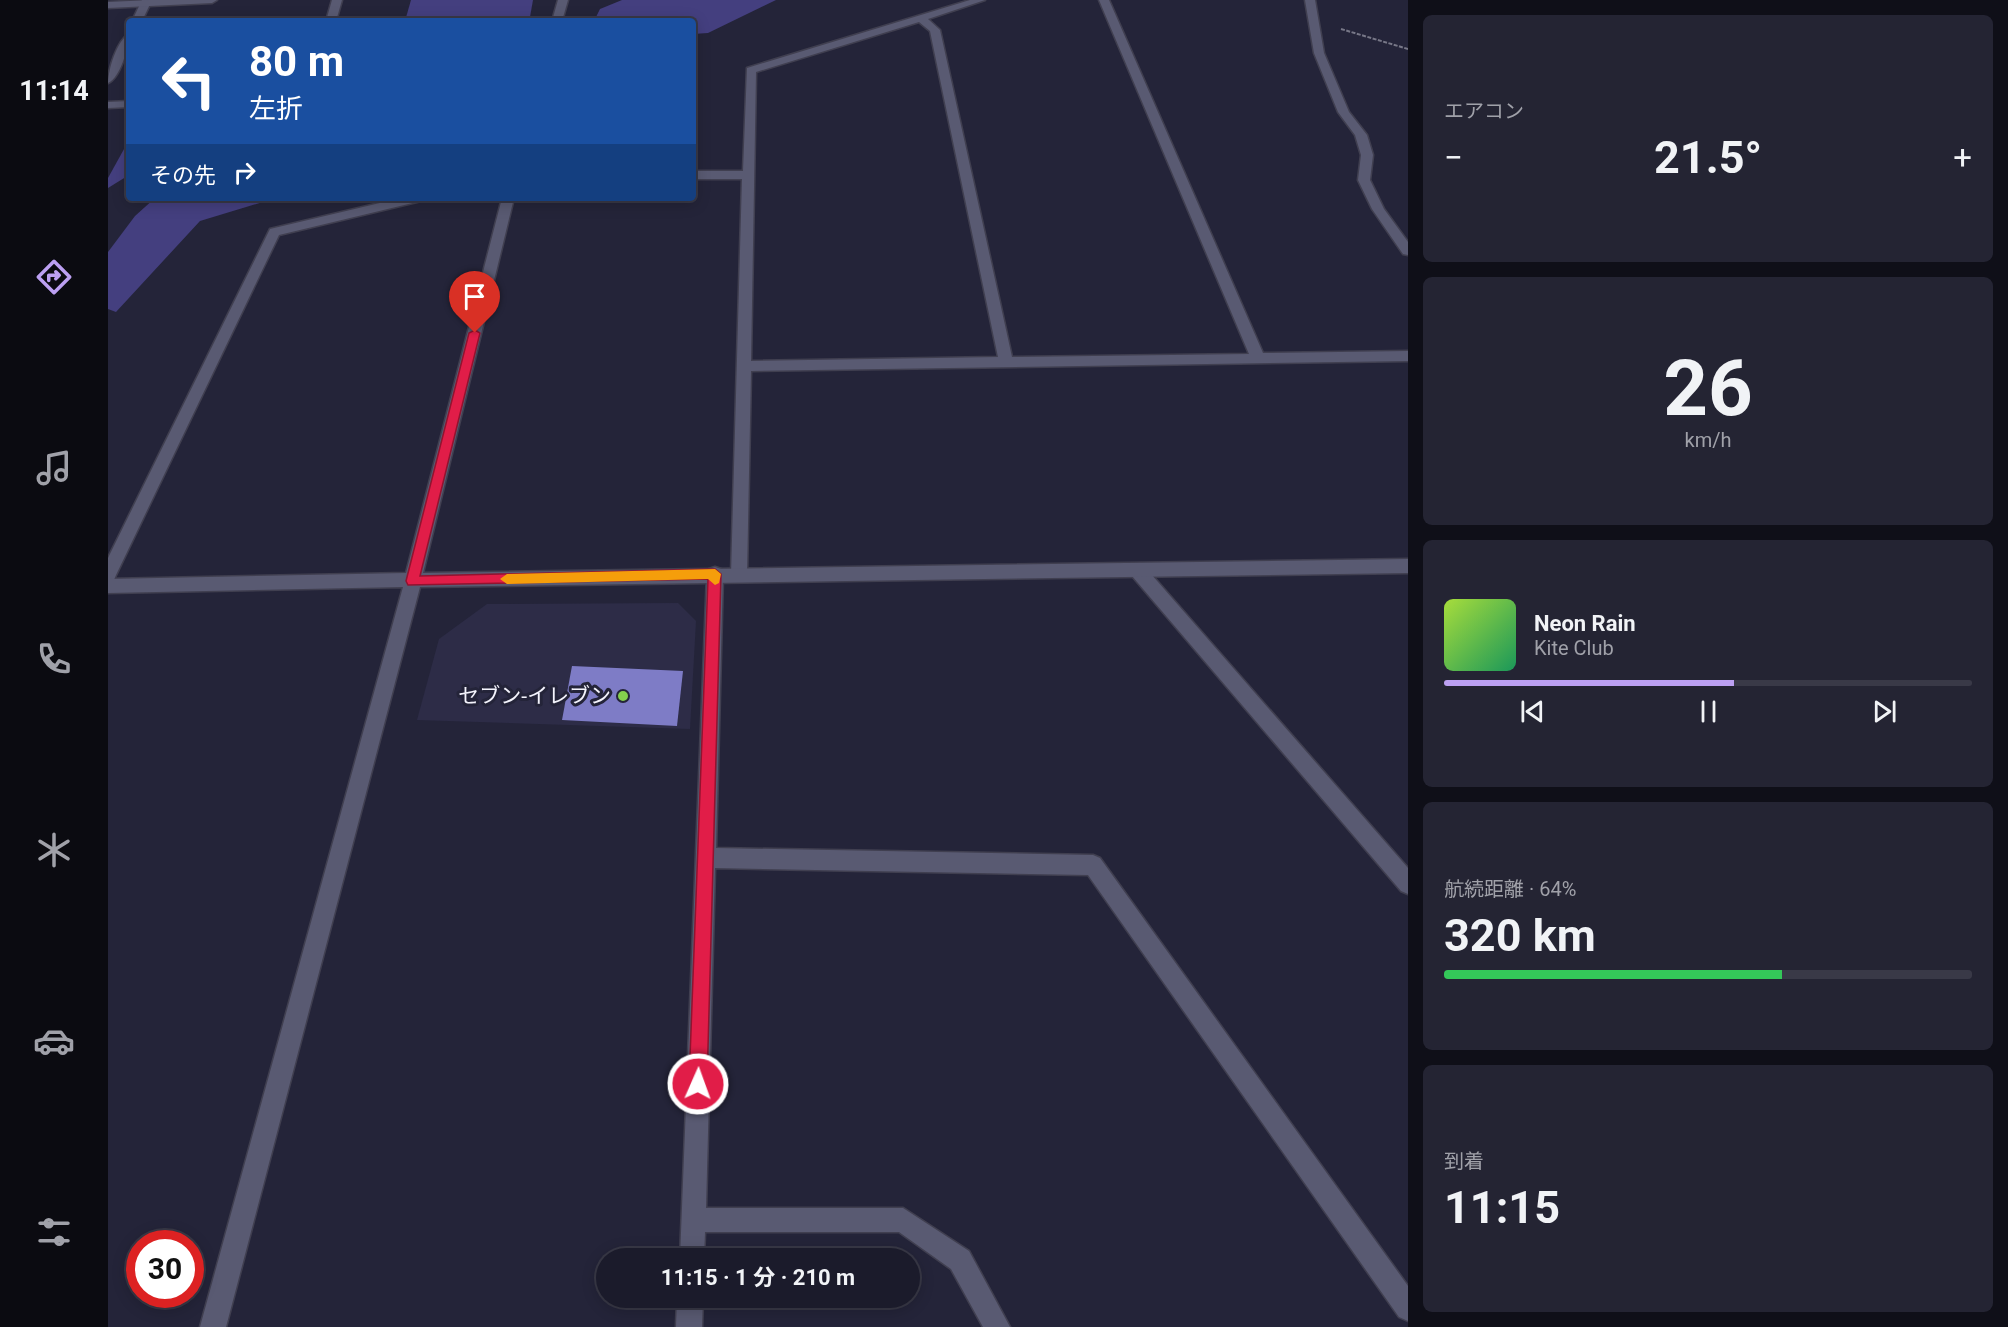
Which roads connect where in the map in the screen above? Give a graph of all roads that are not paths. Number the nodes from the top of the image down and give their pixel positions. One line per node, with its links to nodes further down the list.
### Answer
1 (212, 0): 7 (street)
2 (337, 0): 10 (street)
3 (563, 0): 11 (street)
4 (980, 0): 12 (street)
5 (1104, 0): 23 (street)
6 (1310, 0): 21 (street)
7 (146, 2): 8 (street); 9 (street)
8 (108, 5)
9 (138, 18)
10 (332, 18)
11 (558, 18)
12 (921, 18): 18 (street); 24 (street)
13 (126, 43): 14 (street)
14 (108, 80)
15 (126, 104): 16 (street)
16 (108, 105)
17 (696, 175): 18 (street)
18 (748, 175): 25 (street)
19 (404, 201): 29 (street)
20 (507, 201): 31 (street)
21 (1408, 251)
22 (1408, 356): 23 (street)
23 (1258, 357): 24 (street)
24 (1006, 361): 25 (street)
25 (745, 366): 30 (street)
26 (1408, 566): 27 (street)
27 (1138, 571): 30 (street); 34 (street)
28 (715, 574): 30 (street); 31 (street); 33 (street)
29 (108, 575)
30 (739, 575)
31 (413, 581): 32 (street); 39 (street)
32 (108, 586)
33 (706, 858): 35 (street); 38 (street)
34 (1408, 884)
35 (693, 1220): 36 (street); 41 (street)
36 (692, 1248)
37 (690, 1308): 40 (street)
38 (1408, 1308)
39 (213, 1327)
40 (689, 1327)
41 (997, 1327)

